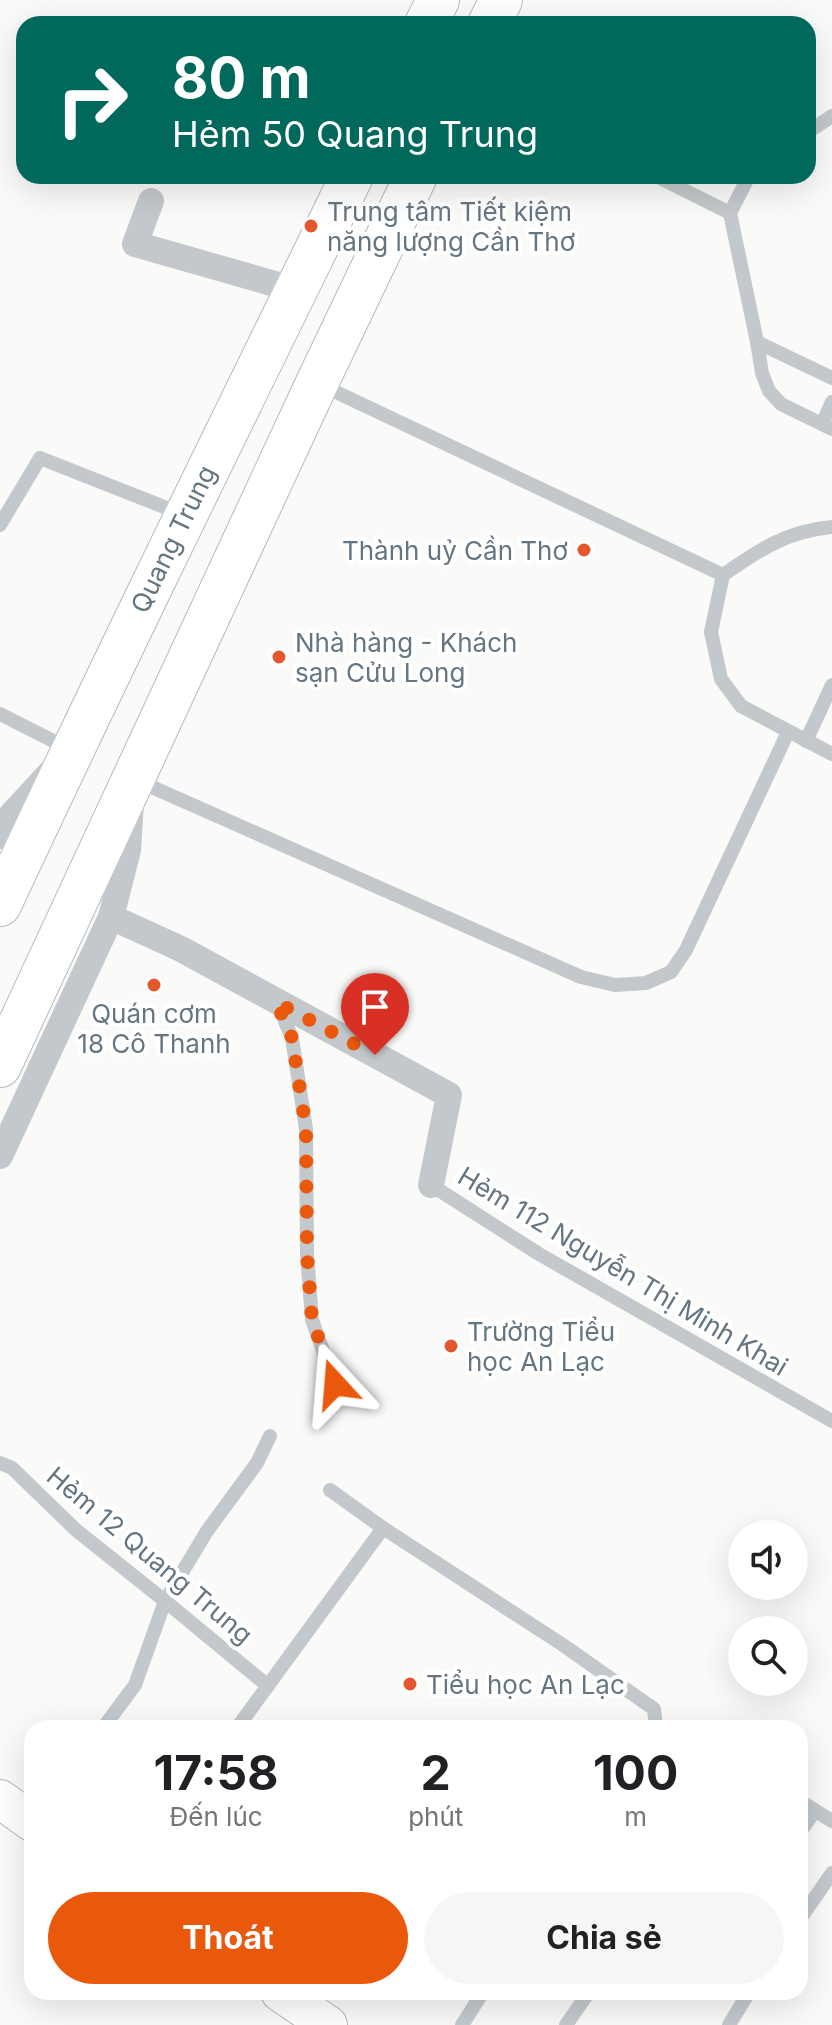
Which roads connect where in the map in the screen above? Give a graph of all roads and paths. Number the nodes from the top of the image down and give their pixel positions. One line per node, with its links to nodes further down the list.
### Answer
1 (348, 184): 7 (main road, Quang Trung)
2 (412, 184): 10 (main road)
3 (672, 184): 6 (lane)
4 (745, 184): 6 (lane)
5 (151, 201): 7 (street)
6 (730, 213): 8 (lane)
7 (296, 290): 13 (main road, Quang Trung)
8 (757, 342): 9 (lane); 12 (lane)
9 (832, 378)
10 (317, 383): 16 (lane); 23 (main road)
11 (832, 402): 12 (lane)
12 (827, 426)
13 (185, 516): 14 (lane); 22 (main road, Quang Trung)
14 (0, 525)
15 (832, 527): 16 (lane)
16 (723, 575): 19 (lane)
17 (832, 685): 20 (lane)
18 (0, 714): 22 (lane)
19 (788, 732): 20 (lane); 23 (lane)
20 (806, 741): 21 (lane)
21 (832, 754)
22 (69, 756): 24 (street); 25 (main road, Quang Trung)
23 (129, 785): 26 (street); 28 (main road)
24 (0, 836)
25 (0, 905)
26 (111, 917): 27 (street); 29 (street)
27 (276, 1002): 30 (street); 31 (lane)
28 (0, 1066)
29 (0, 1156)
30 (431, 1185): 32 (lane, Hẻm 112 Nguyễn Thị Minh Khai)
31 (335, 1384)
32 (832, 1421)
33 (270, 1436): 37 (lane)
34 (0, 1463): 37 (lane, Hẻm 12 Quang Trung)
35 (330, 1490): 36 (lane)
36 (383, 1528): 38 (lane); 41 (lane)
37 (165, 1601): 38 (lane, Hẻm 12 Quang Trung); 39 (lane)
38 (268, 1686): 40 (lane)
39 (109, 1720)
40 (243, 1720)
41 (655, 1720)
42 (832, 1803): 43 (lane)
43 (823, 1816)
44 (832, 1873): 45 (lane)
45 (808, 1908)
46 (292, 2000): 50 (street)
47 (478, 2000): 51 (lane)
48 (583, 2000): 52 (lane)
49 (744, 2000): 53 (lane)
50 (328, 2025)
51 (462, 2025)
52 (566, 2025)
53 (729, 2025)

